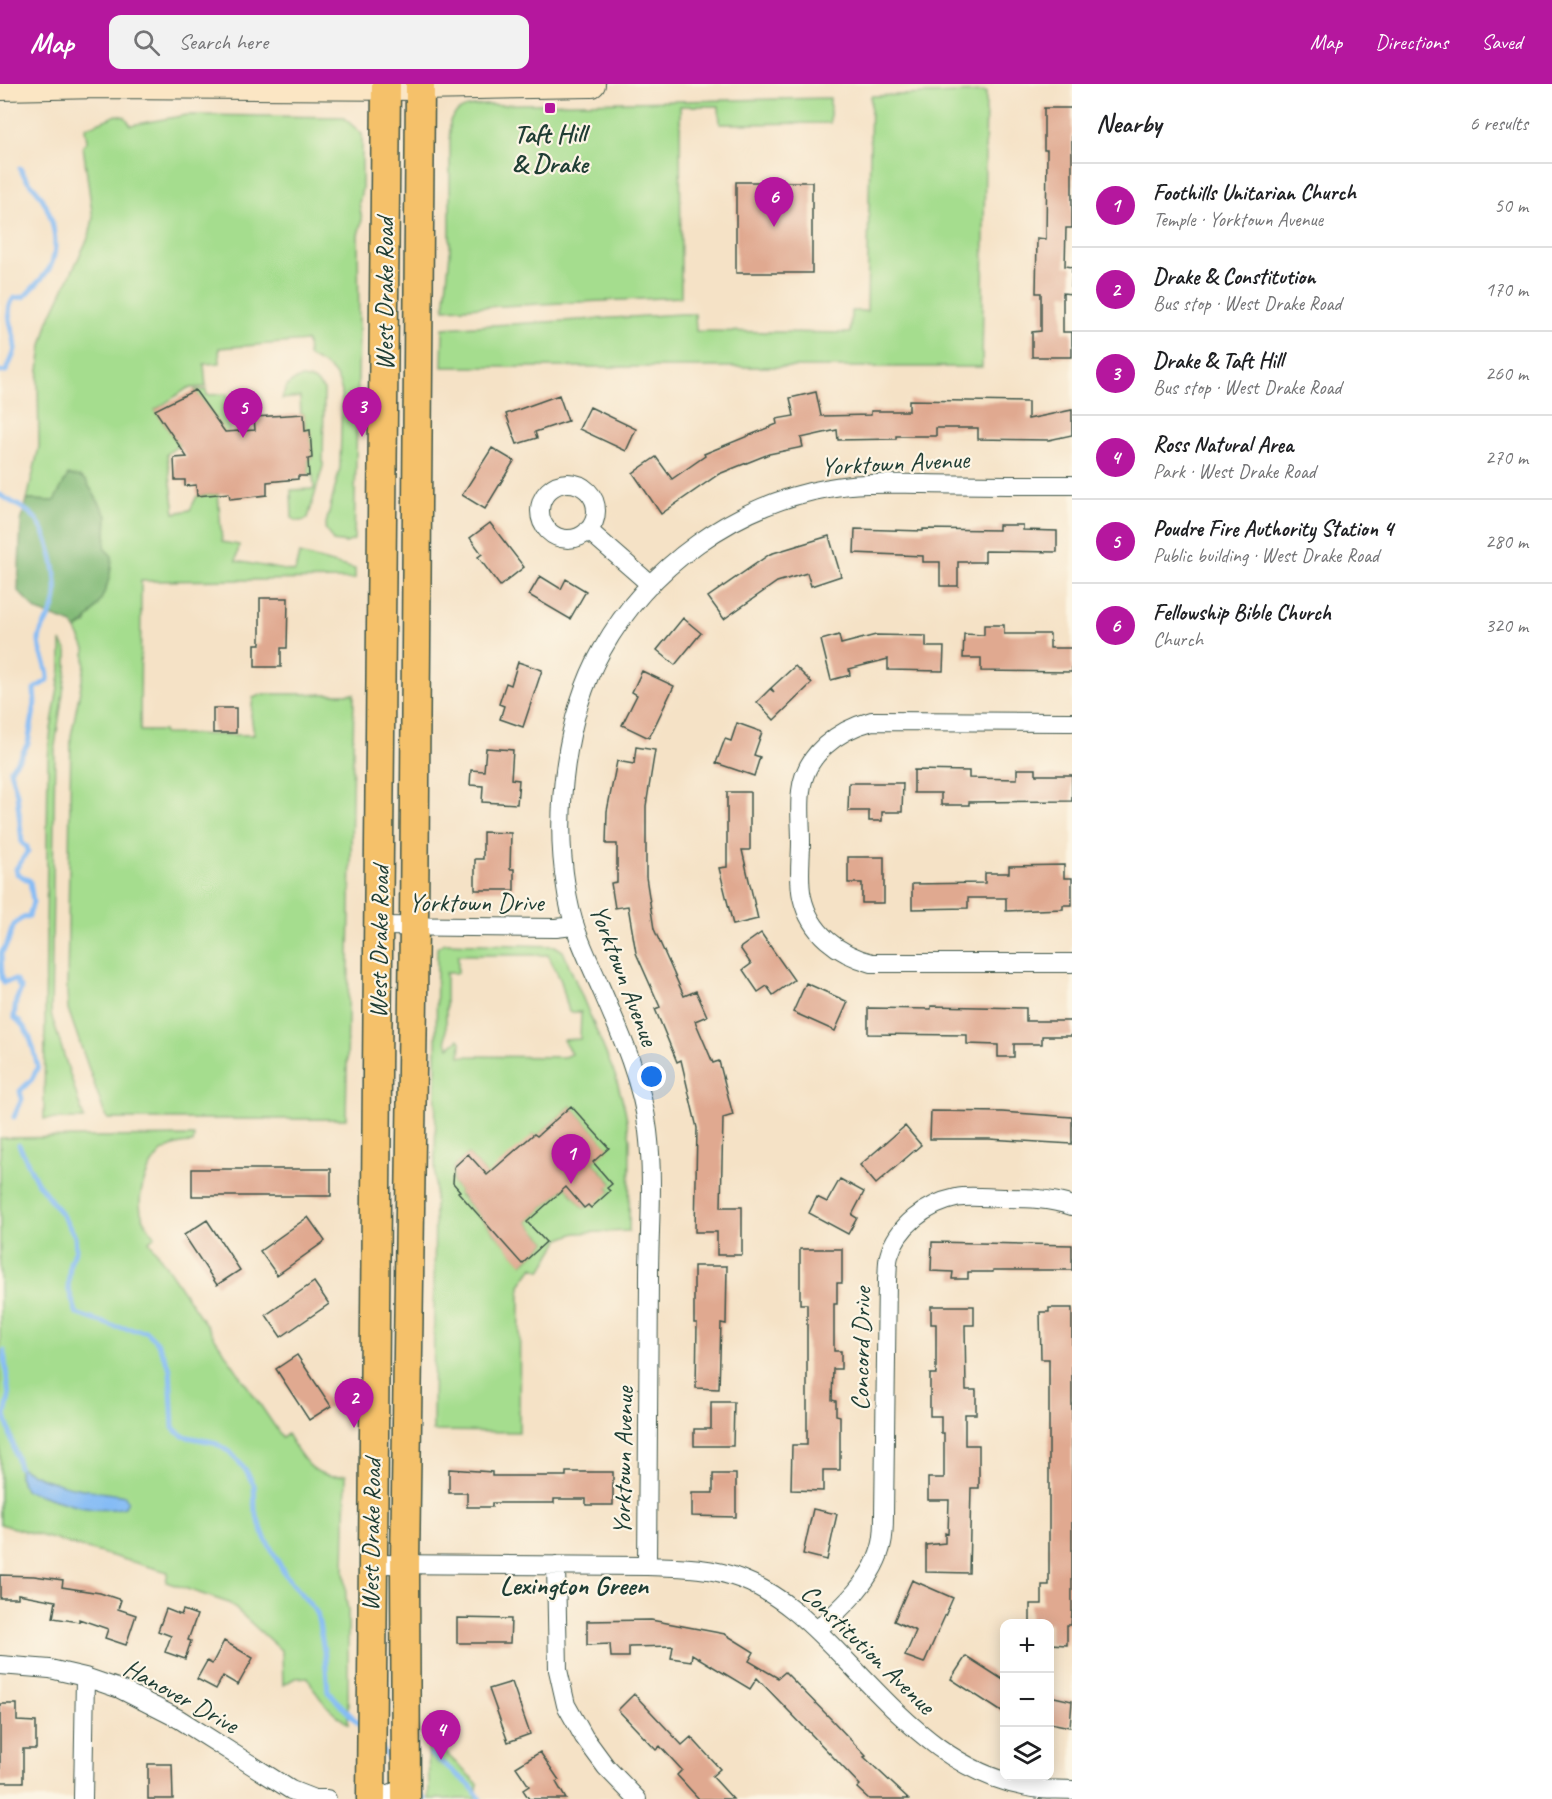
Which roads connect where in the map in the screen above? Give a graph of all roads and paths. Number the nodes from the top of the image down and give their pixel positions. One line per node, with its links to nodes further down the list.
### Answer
1 (592, 84): 3 (main road)
2 (386, 85): 3 (main road); 4 (main road); 9 (main road, West Drake Road)
3 (420, 86): 11 (main road, West Drake Road)
4 (0, 87)
5 (1072, 485): 7 (street, Yorktown Avenue)
6 (588, 530): 7 (street)
7 (651, 585): 10 (street, Yorktown Avenue)
8 (1072, 722): 12 (street)
9 (379, 926): 11 (street, Yorktown Drive); 14 (main road, West Drake Road)
10 (573, 926): 11 (street, Yorktown Drive); 17 (street, Yorktown Avenue)
11 (414, 927): 15 (main road, West Drake Road)
12 (1072, 963)
13 (1072, 1206): 18 (street, Concord Drive)
14 (370, 1564): 15 (street, Constitution Avenue); 23 (main road, West Drake Road)
15 (405, 1564): 16 (street, Constitution Avenue); 23 (main road, West Drake Road)
16 (556, 1565): 17 (street, Constitution Avenue); 26 (street)
17 (647, 1566): 18 (street, Constitution Avenue)
18 (817, 1629): 22 (street, Constitution Avenue)
19 (0, 1665): 20 (street, Hanover Drive)
20 (86, 1677): 24 (street); 25 (street, Hanover Drive)
21 (1072, 1790): 22 (street, Constitution Avenue)
22 (1020, 1792)
23 (385, 1793)
24 (83, 1799)
25 (327, 1799)
26 (637, 1799)

